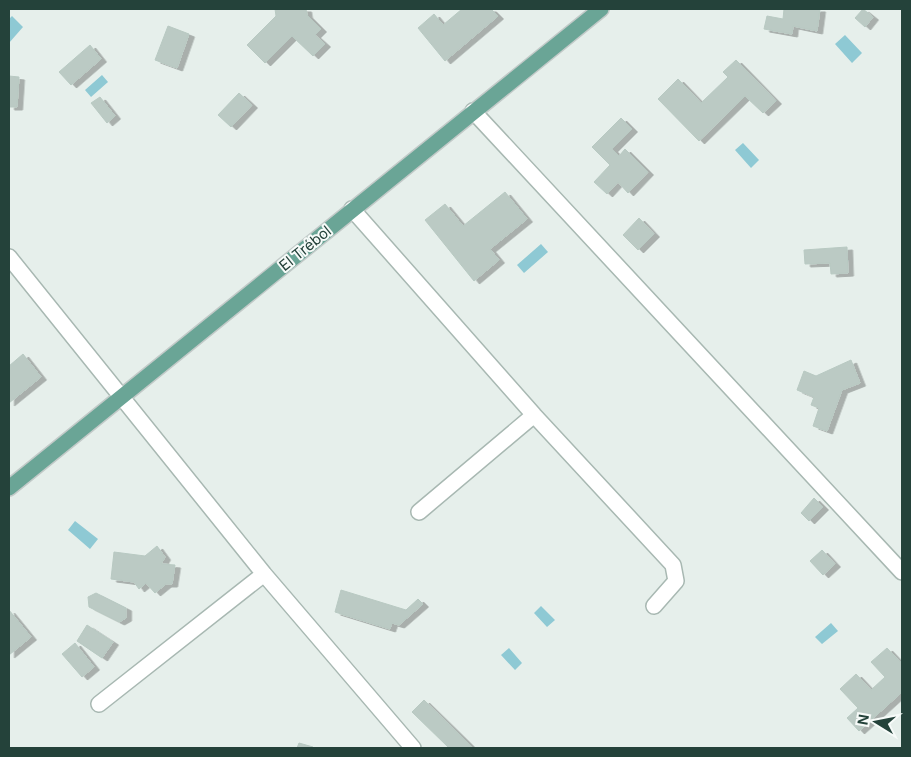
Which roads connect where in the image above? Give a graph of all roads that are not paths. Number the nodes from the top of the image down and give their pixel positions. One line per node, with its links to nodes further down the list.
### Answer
1 (601, 9): 2 (main road, El Trébol)
2 (473, 111): 3 (main road, El Trébol); 9 (street)
3 (352, 209): 5 (main road, El Trébol); 6 (street)
4 (9, 258): 5 (street)
5 (120, 398): 7 (main road, El Trébol); 10 (street)
6 (534, 414): 8 (street); 11 (street)
7 (9, 488)
8 (419, 512)
9 (902, 572)
10 (264, 574): 12 (street); 13 (street)
11 (654, 606)
12 (99, 704)
13 (414, 748)

